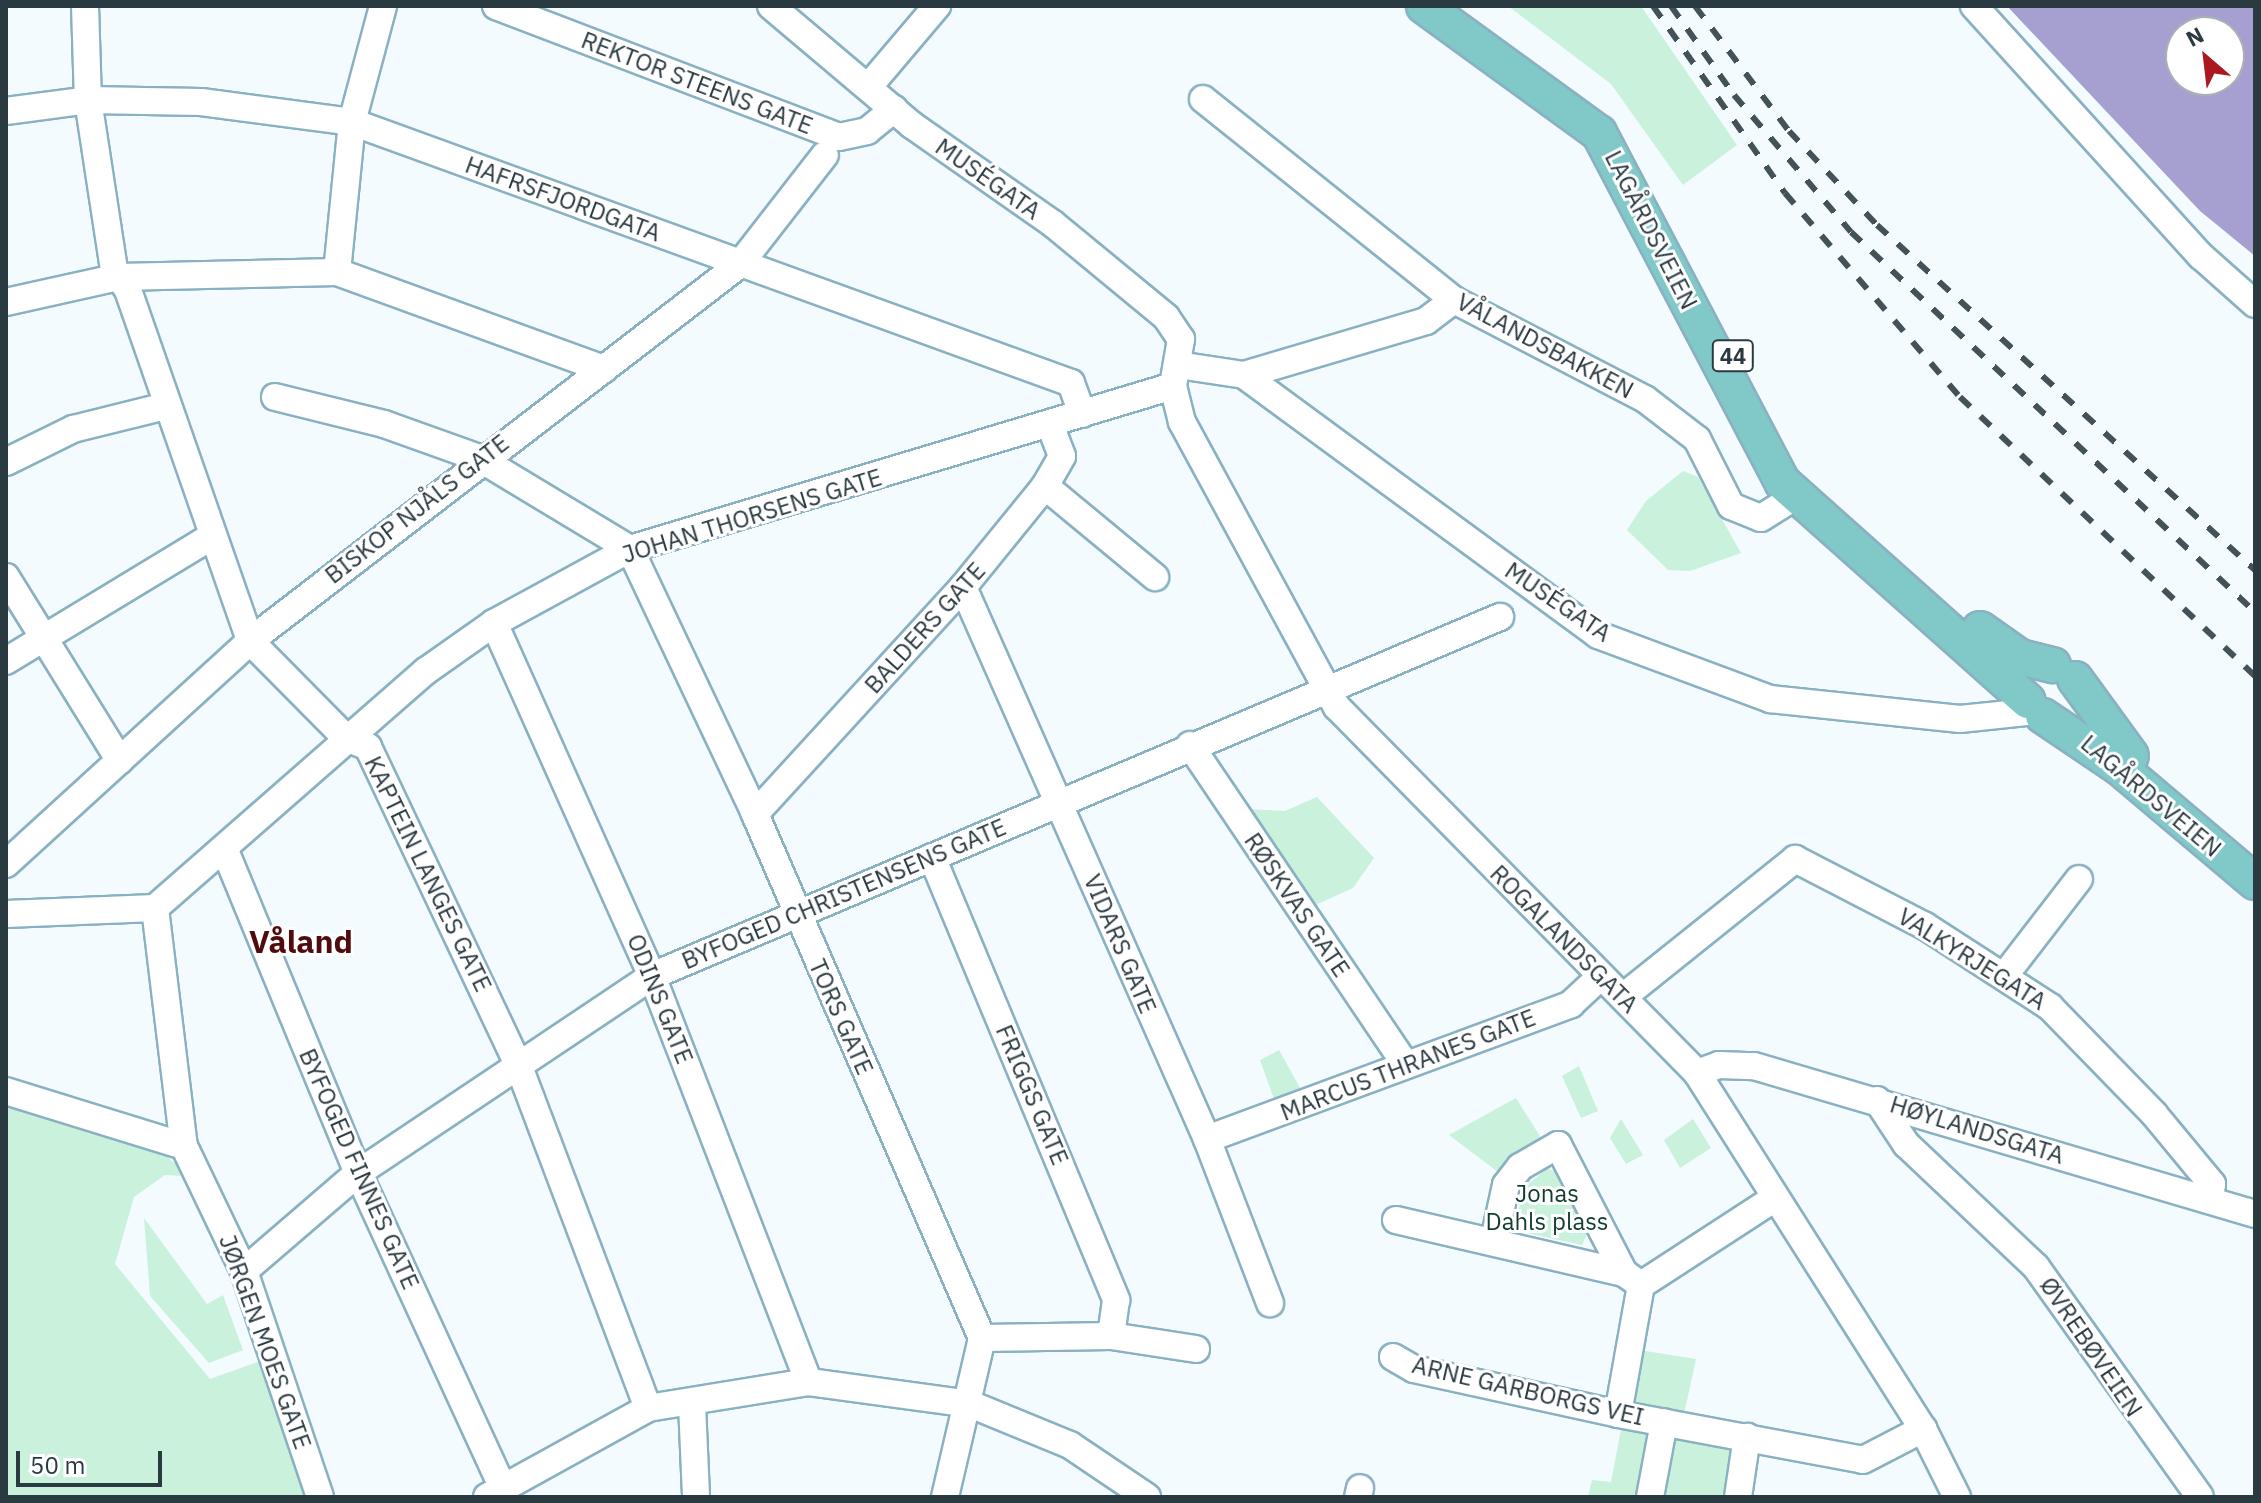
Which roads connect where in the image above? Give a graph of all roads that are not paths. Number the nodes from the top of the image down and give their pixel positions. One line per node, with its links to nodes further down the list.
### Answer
1 (85, 6): 11 (street, KAPTEIN LANGES GATE)
2 (383, 6): 14 (street)
3 (496, 6): 12 (street, REKTOR STEENS GATE)
4 (771, 6): 9 (street, MUSÉGATA)
5 (937, 6): 9 (street)
6 (1424, 6): 32 (main road, LAGÅRDSVEIEN / 44)
7 (1457, 6): 43 (main road, LAGÅRDSVEIEN / 44)
8 (1974, 6): 21 (street)
9 (870, 85): 12 (street, MUSÉGATA)
10 (1203, 99): 19 (street, VÅLANDSBAKKEN)
11 (88, 100): 13 (street, HAFRSFJORDGATA); 14 (street, HAFRSFJORDGATA); 18 (street, KAPTEIN LANGES GATE)
12 (894, 109): 24 (street, MUSÉGATA)
13 (6, 111)
14 (352, 122): 16 (street, HAFRSFJORDGATA); 17 (street)
15 (825, 155): 16 (street, BISKOP NJÅLS GATE)
16 (740, 264): 22 (street, BISKOP NJÅLS GATE); 27 (street, HAFRSFJORDGATA)
17 (337, 272): 18 (street); 22 (street)
18 (119, 277): 20 (street); 26 (street, KAPTEIN LANGES GATE)
19 (1454, 300): 23 (street); 32 (street, VÅLANDSBAKKEN)
20 (6, 302)
21 (2255, 304)
22 (604, 369): 29 (street, BISKOP NJÅLS GATE)
23 (1244, 375): 24 (street, MUSÉGATA); 45 (street, MUSÉGATA)
24 (1176, 376): 27 (street, JOHAN THORSENS GATE); 44 (street, ROGALANDSGATA)
25 (275, 397): 29 (street)
26 (166, 406): 30 (street); 33 (street, KAPTEIN LANGES GATE)
27 (1082, 414): 28 (street, JOHAN THORSENS GATE)
28 (1051, 427): 31 (street, BALDERS GATE); 34 (street, JOHAN THORSENS GATE)
29 (479, 458): 34 (street); 41 (street, BISKOP NJÅLS GATE)
30 (6, 462)
31 (1045, 486): 36 (street); 37 (street, BALDERS GATE)
32 (1794, 497): 45 (main road, LAGÅRDSVEIEN / 44)
33 (211, 537): 40 (street); 41 (street, KAPTEIN LANGES GATE)
34 (630, 549): 39 (street, JOHAN THORSENS GATE); 50 (street, TORS GATE)
35 (6, 577): 40 (street)
36 (1155, 577)
37 (963, 587): 49 (street, VIDARS GATE); 50 (street, BALDERS GATE)
38 (1500, 617): 44 (street, BYFOGED CHRISTENSENS GATE)
39 (494, 623): 46 (street, JOHAN THORSENS GATE); 61 (street, ODINS GATE)
40 (43, 639): 42 (street); 48 (street)
41 (250, 641): 46 (street, KAPTEIN LANGES GATE); 48 (street, BISKOP NJÅLS GATE)
42 (6, 661)
43 (2064, 672): 45 (main road); 53 (main road, LAGÅRDSVEIEN)
44 (1325, 688): 47 (street, BYFOGED CHRISTENSENS GATE); 62 (street, ROGALANDSGATA)
45 (2036, 709): 56 (main road, LAGÅRDSVEIEN / 44)
46 (346, 738): 51 (street, JOHAN THORSENS GATE); 64 (street, KAPTEIN LANGES GATE)
47 (1190, 745): 49 (street, BYFOGED CHRISTENSENS GATE); 65 (street, RØSKVAS GATE)
48 (120, 761): 54 (street, BISKOP NJÅLS GATE)
49 (1061, 801): 52 (street, BYFOGED CHRISTENSENS GATE); 69 (street, VIDARS GATE)
50 (755, 814): 59 (street, TORS GATE)
51 (224, 848): 57 (street, JOHAN THORSENS GATE); 71 (street, BYFOGED FINNES GATE)
52 (932, 857): 59 (street, BYFOGED CHRISTENSENS GATE); 80 (street, FRIGGS GATE)
53 (2255, 858)
54 (6, 864)
55 (2079, 879): 60 (street)
56 (2255, 882)
57 (155, 908): 58 (street); 70 (street, JØRGEN MOES GATE)
58 (6, 914)
59 (796, 915): 61 (street, BYFOGED CHRISTENSENS GATE); 81 (street, TORS GATE)
60 (2005, 975): 63 (street, VALKYRJEGATA); 73 (street, VALKYRJEGATA)
61 (652, 976): 64 (street, BYFOGED CHRISTENSENS GATE); 84 (street, ODINS GATE)
62 (1601, 976): 63 (street, ROGALANDSGATA); 65 (street, MARCUS THRANES GATE)
63 (1623, 997): 66 (street, ROGALANDSGATA)
64 (518, 1064): 71 (street, BYFOGED CHRISTENSENS GATE); 87 (street, KAPTEIN LANGES GATE)
65 (1406, 1065): 69 (street, MARCUS THRANES GATE)
66 (1697, 1073): 68 (street, HØYLANDSGATA); 72 (street, ROGALANDSGATA)
67 (6, 1091): 70 (street)
68 (1877, 1100): 73 (street, HØYLANDSGATA); 100 (street, ØVREBØVEIEN)
69 (1207, 1139): 79 (street, VIDARS GATE)
70 (184, 1146): 77 (street, JØRGEN MOES GATE)
71 (358, 1173): 77 (street, BYFOGED CHRISTENSENS GATE); 92 (street, BYFOGED FINNES GATE)
72 (1775, 1198): 78 (street); 90 (street, ROGALANDSGATA)
73 (2210, 1199): 74 (street, HØYLANDSGATA)
74 (2255, 1214)
75 (1396, 1220): 76 (street)
76 (1494, 1240): 78 (street); 78 (street)
77 (244, 1271): 93 (street, JØRGEN MOES GATE)
78 (1632, 1279): 88 (street)
79 (1270, 1303)
80 (1111, 1336): 81 (street); 82 (street)
81 (982, 1338): 86 (street)
82 (1196, 1349)
83 (1393, 1357): 88 (street, ARNE GARBORGS VEI)
84 (809, 1382): 85 (street); 86 (street)
85 (692, 1404): 87 (street); 94 (street)
86 (970, 1404): 95 (street); 96 (street)
87 (648, 1408): 92 (street)
88 (1618, 1414): 89 (street, ARNE GARBORGS VEI)
89 (1664, 1422): 91 (street, ARNE GARBORGS VEI); 97 (street, ARNE GARBORGS VEI)
90 (1923, 1429): 91 (street, ARNE GARBORGS VEI); 99 (street, ROGALANDSGATA)
91 (1747, 1437): 98 (street)
92 (494, 1492)
93 (320, 1497)
94 (696, 1497)
95 (945, 1497)
96 (1147, 1497)
97 (1650, 1497)
98 (1738, 1497)
99 (1957, 1497)
100 (2200, 1497)

